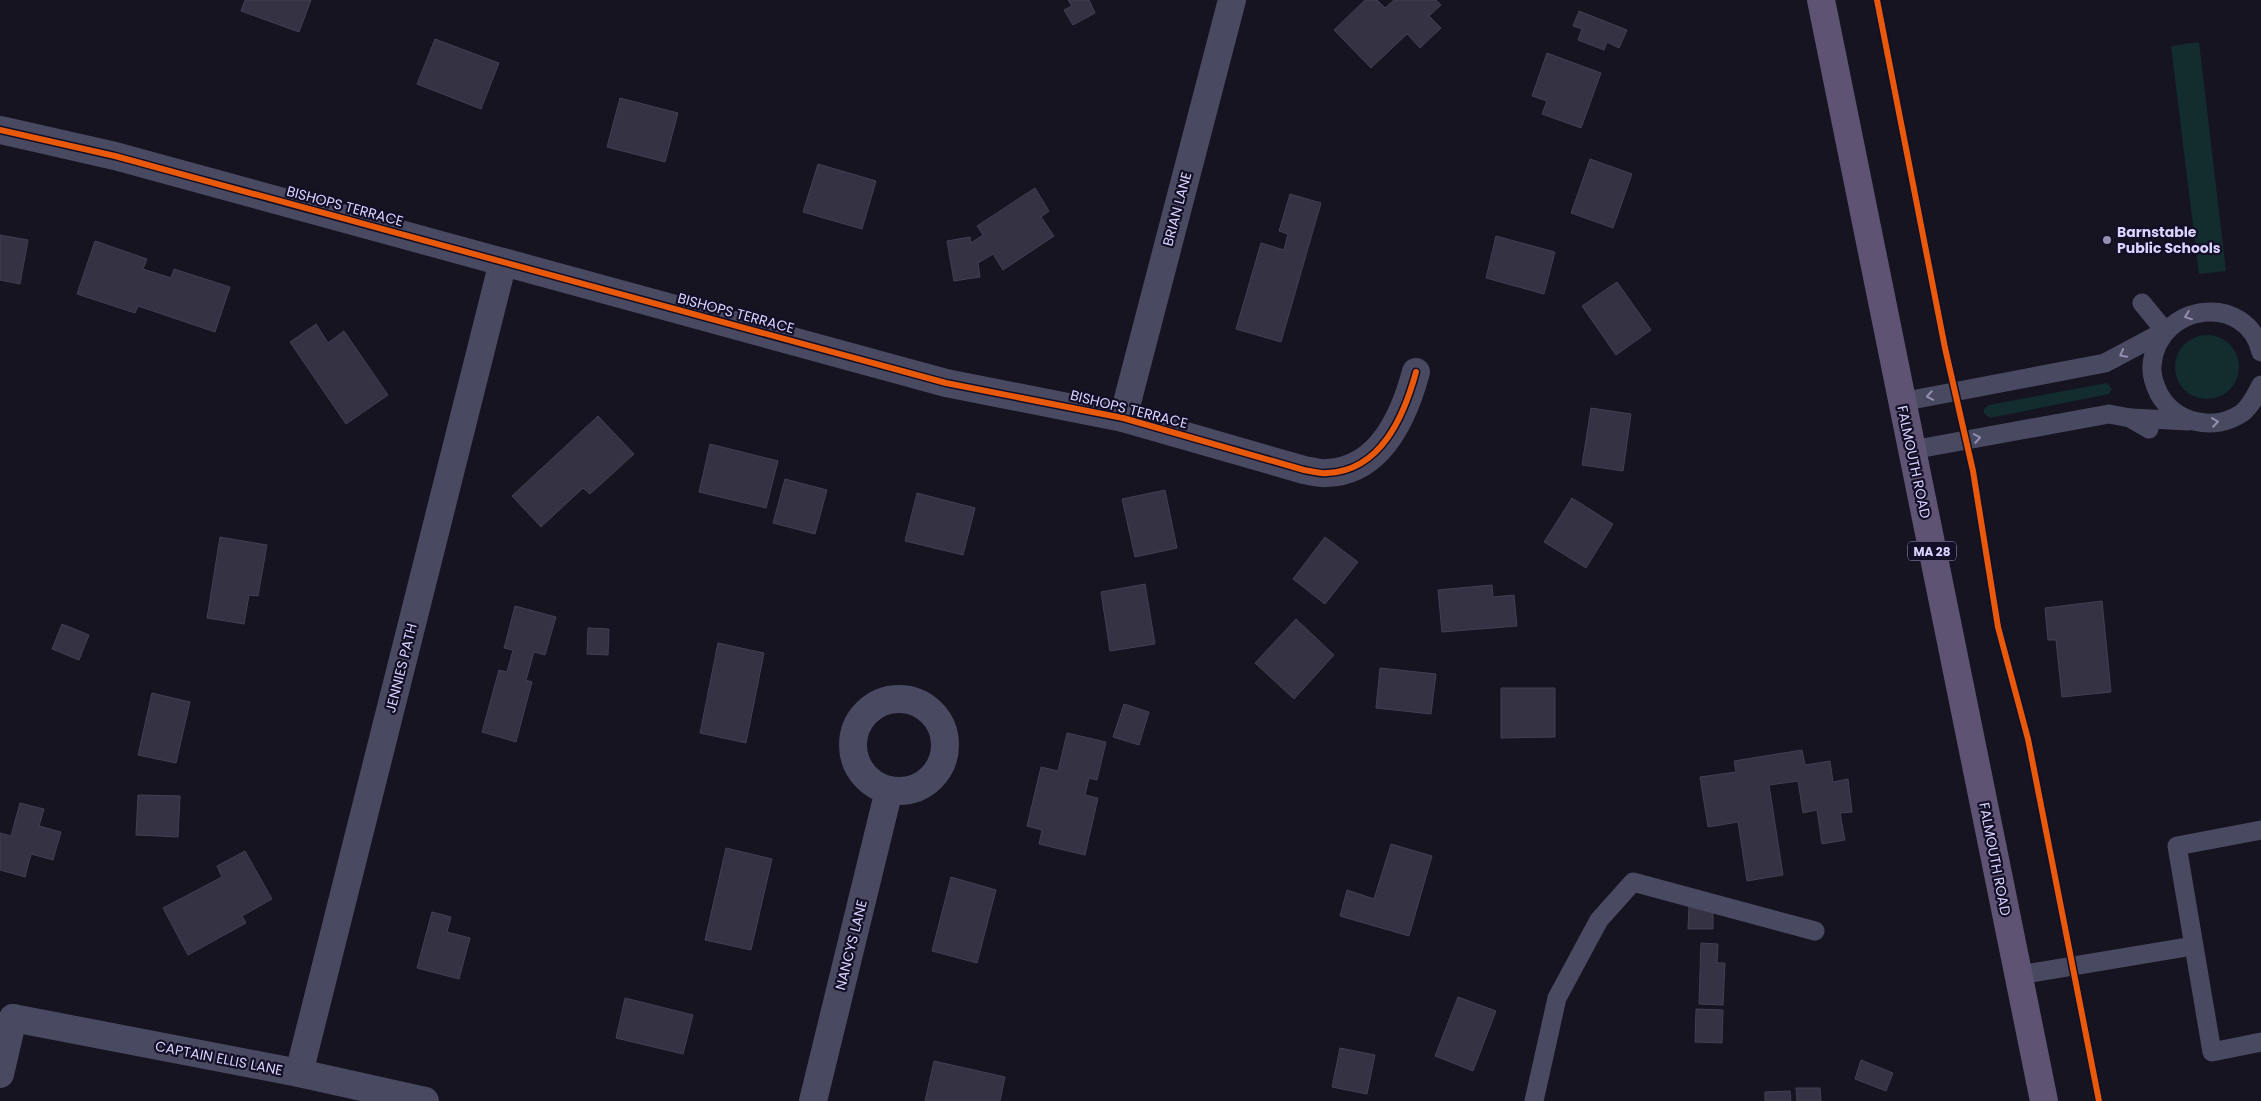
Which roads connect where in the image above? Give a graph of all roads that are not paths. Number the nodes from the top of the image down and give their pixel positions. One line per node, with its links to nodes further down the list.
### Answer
1 (1232, 0): 11 (street, BRIAN LANE)
2 (1821, 0): 10 (main road, FALMOUTH ROAD / MA 28)
3 (0, 130): 4 (street, BISHOPS TERRACE)
4 (503, 262): 11 (street, BISHOPS TERRACE); 23 (street, JENNIES PATH)
5 (2142, 303): 6 (lane)
6 (2166, 331): 7 (lane, one-way to 6); 10 (lane, one-way to 10); 13 (lane)
7 (2261, 346)
8 (1416, 372): 11 (street, BISHOPS TERRACE)
9 (2261, 385): 13 (lane, one-way to 9)
10 (1901, 402): 15 (main road, FALMOUTH ROAD / MA 28)
11 (1123, 418)
12 (2130, 418): 13 (lane); 14 (lane); 15 (lane, one-way to 12)
13 (2192, 421)
14 (2149, 429)
15 (1912, 450): 20 (main road, FALMOUTH ROAD / MA 28)
16 (889, 790): 26 (street, NANCYS LANE)
17 (2261, 830): 19 (lane)
18 (1815, 931): 27 (lane)
19 (2193, 946): 20 (lane); 22 (lane)
20 (2018, 975): 28 (main road, FALMOUTH ROAD / MA 28)
21 (6, 1012): 23 (street, CAPTAIN ELLIS LANE); 24 (street)
22 (2261, 1042)
23 (299, 1073): 25 (street, CAPTAIN ELLIS LANE)
24 (0, 1074)
25 (425, 1101)
26 (813, 1101)
27 (1534, 1101)
28 (2044, 1101)

